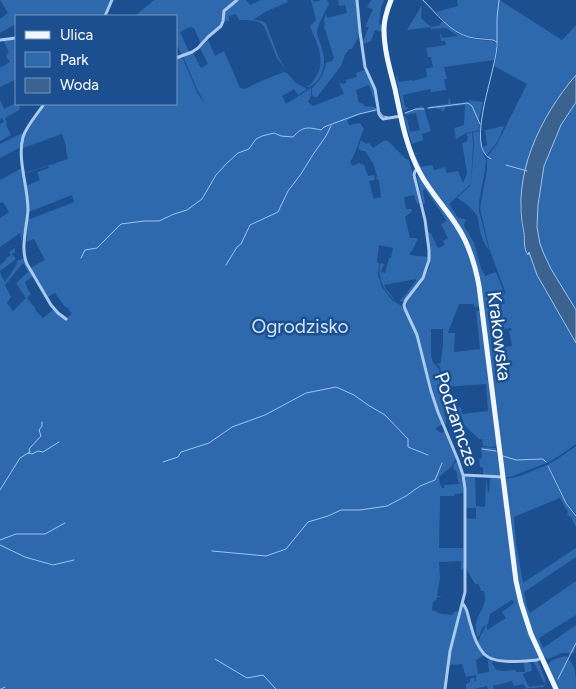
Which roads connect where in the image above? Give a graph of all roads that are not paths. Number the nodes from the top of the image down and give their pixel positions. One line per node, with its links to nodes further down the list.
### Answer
1 (112, 0): 5 (street)
2 (237, 0): 8 (street)
3 (357, 0): 10 (street)
4 (391, 0): 10 (main road, Krakowska)
5 (105, 15)
6 (15, 38): 7 (street)
7 (0, 40)
8 (178, 57)
9 (43, 105): 12 (street)
10 (401, 116): 11 (main road, Krakowska)
11 (418, 169): 13 (street, Podzamcze); 14 (main road, Krakowska)
12 (66, 319)
13 (463, 475): 14 (street); 15 (street, Podzamcze)
14 (503, 477): 16 (main road, Krakowska)
15 (463, 604): 16 (street); 17 (street, Podzamcze)
16 (542, 658): 18 (main road, Krakowska)
17 (445, 689)
18 (556, 689)

